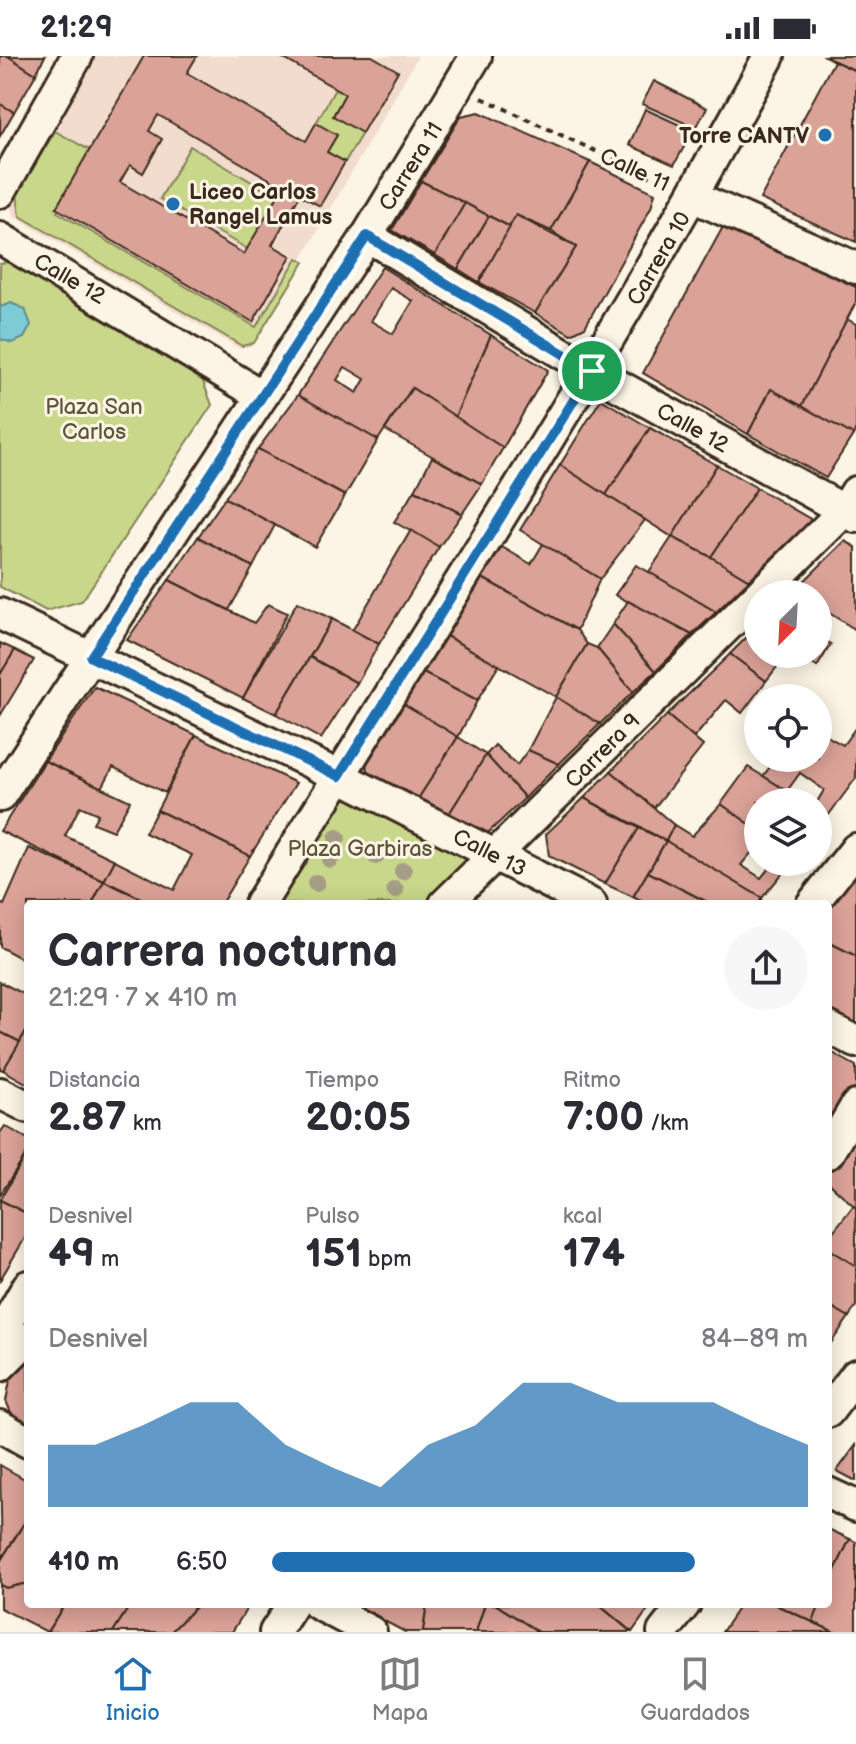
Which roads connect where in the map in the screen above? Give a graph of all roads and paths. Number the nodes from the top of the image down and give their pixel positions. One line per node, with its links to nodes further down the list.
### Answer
1 (77, 56): 5 (street)
2 (476, 56): 4 (street, Carrera 11)
3 (769, 56): 6 (street, Carrera 10)
4 (459, 87): 6 (path, Calle 11); 7 (street, Carrera 11)
5 (0, 192)
6 (694, 197): 9 (street, Calle 11); 10 (street, Carrera 10)
7 (367, 236): 10 (street, Calle 12); 11 (street, Carrera 11)
8 (0, 238): 11 (street, Calle 12)
9 (856, 268)
10 (592, 371): 12 (street, Calle 12); 17 (street, Carrera 10)
11 (262, 396): 16 (street, Carrera 11)
12 (852, 507): 13 (street, Carrera 9)
13 (775, 580)
14 (744, 610): 20 (street, Carrera 9)
15 (0, 614): 16 (street, Calle 13)
16 (91, 657): 17 (street, Calle 13); 18 (street, Carrera 11)
17 (339, 776): 20 (street, Calle 13); 21 (street, Carrera 10)
18 (0, 796)
19 (856, 849): 24 (street)
20 (496, 854): 22 (street, Carrera 9); 23 (street, Calle 13)
21 (262, 900)
22 (449, 900)
23 (583, 900)
24 (815, 900)
25 (832, 1029): 26 (street)
26 (856, 1042)
27 (0, 1093): 28 (street)
28 (24, 1105)
29 (856, 1106): 30 (street)
30 (832, 1146)
31 (24, 1293): 32 (street)
32 (0, 1335)
33 (24, 1342): 34 (street)
34 (0, 1366)
35 (856, 1375): 36 (street)
36 (832, 1407)
37 (0, 1426): 38 (street)
38 (24, 1440)
39 (832, 1495): 40 (street)
40 (856, 1506)
41 (290, 1608): 44 (street)
42 (326, 1608): 45 (street)
43 (682, 1608): 46 (street)
44 (275, 1632)
45 (371, 1632)
46 (663, 1632)

